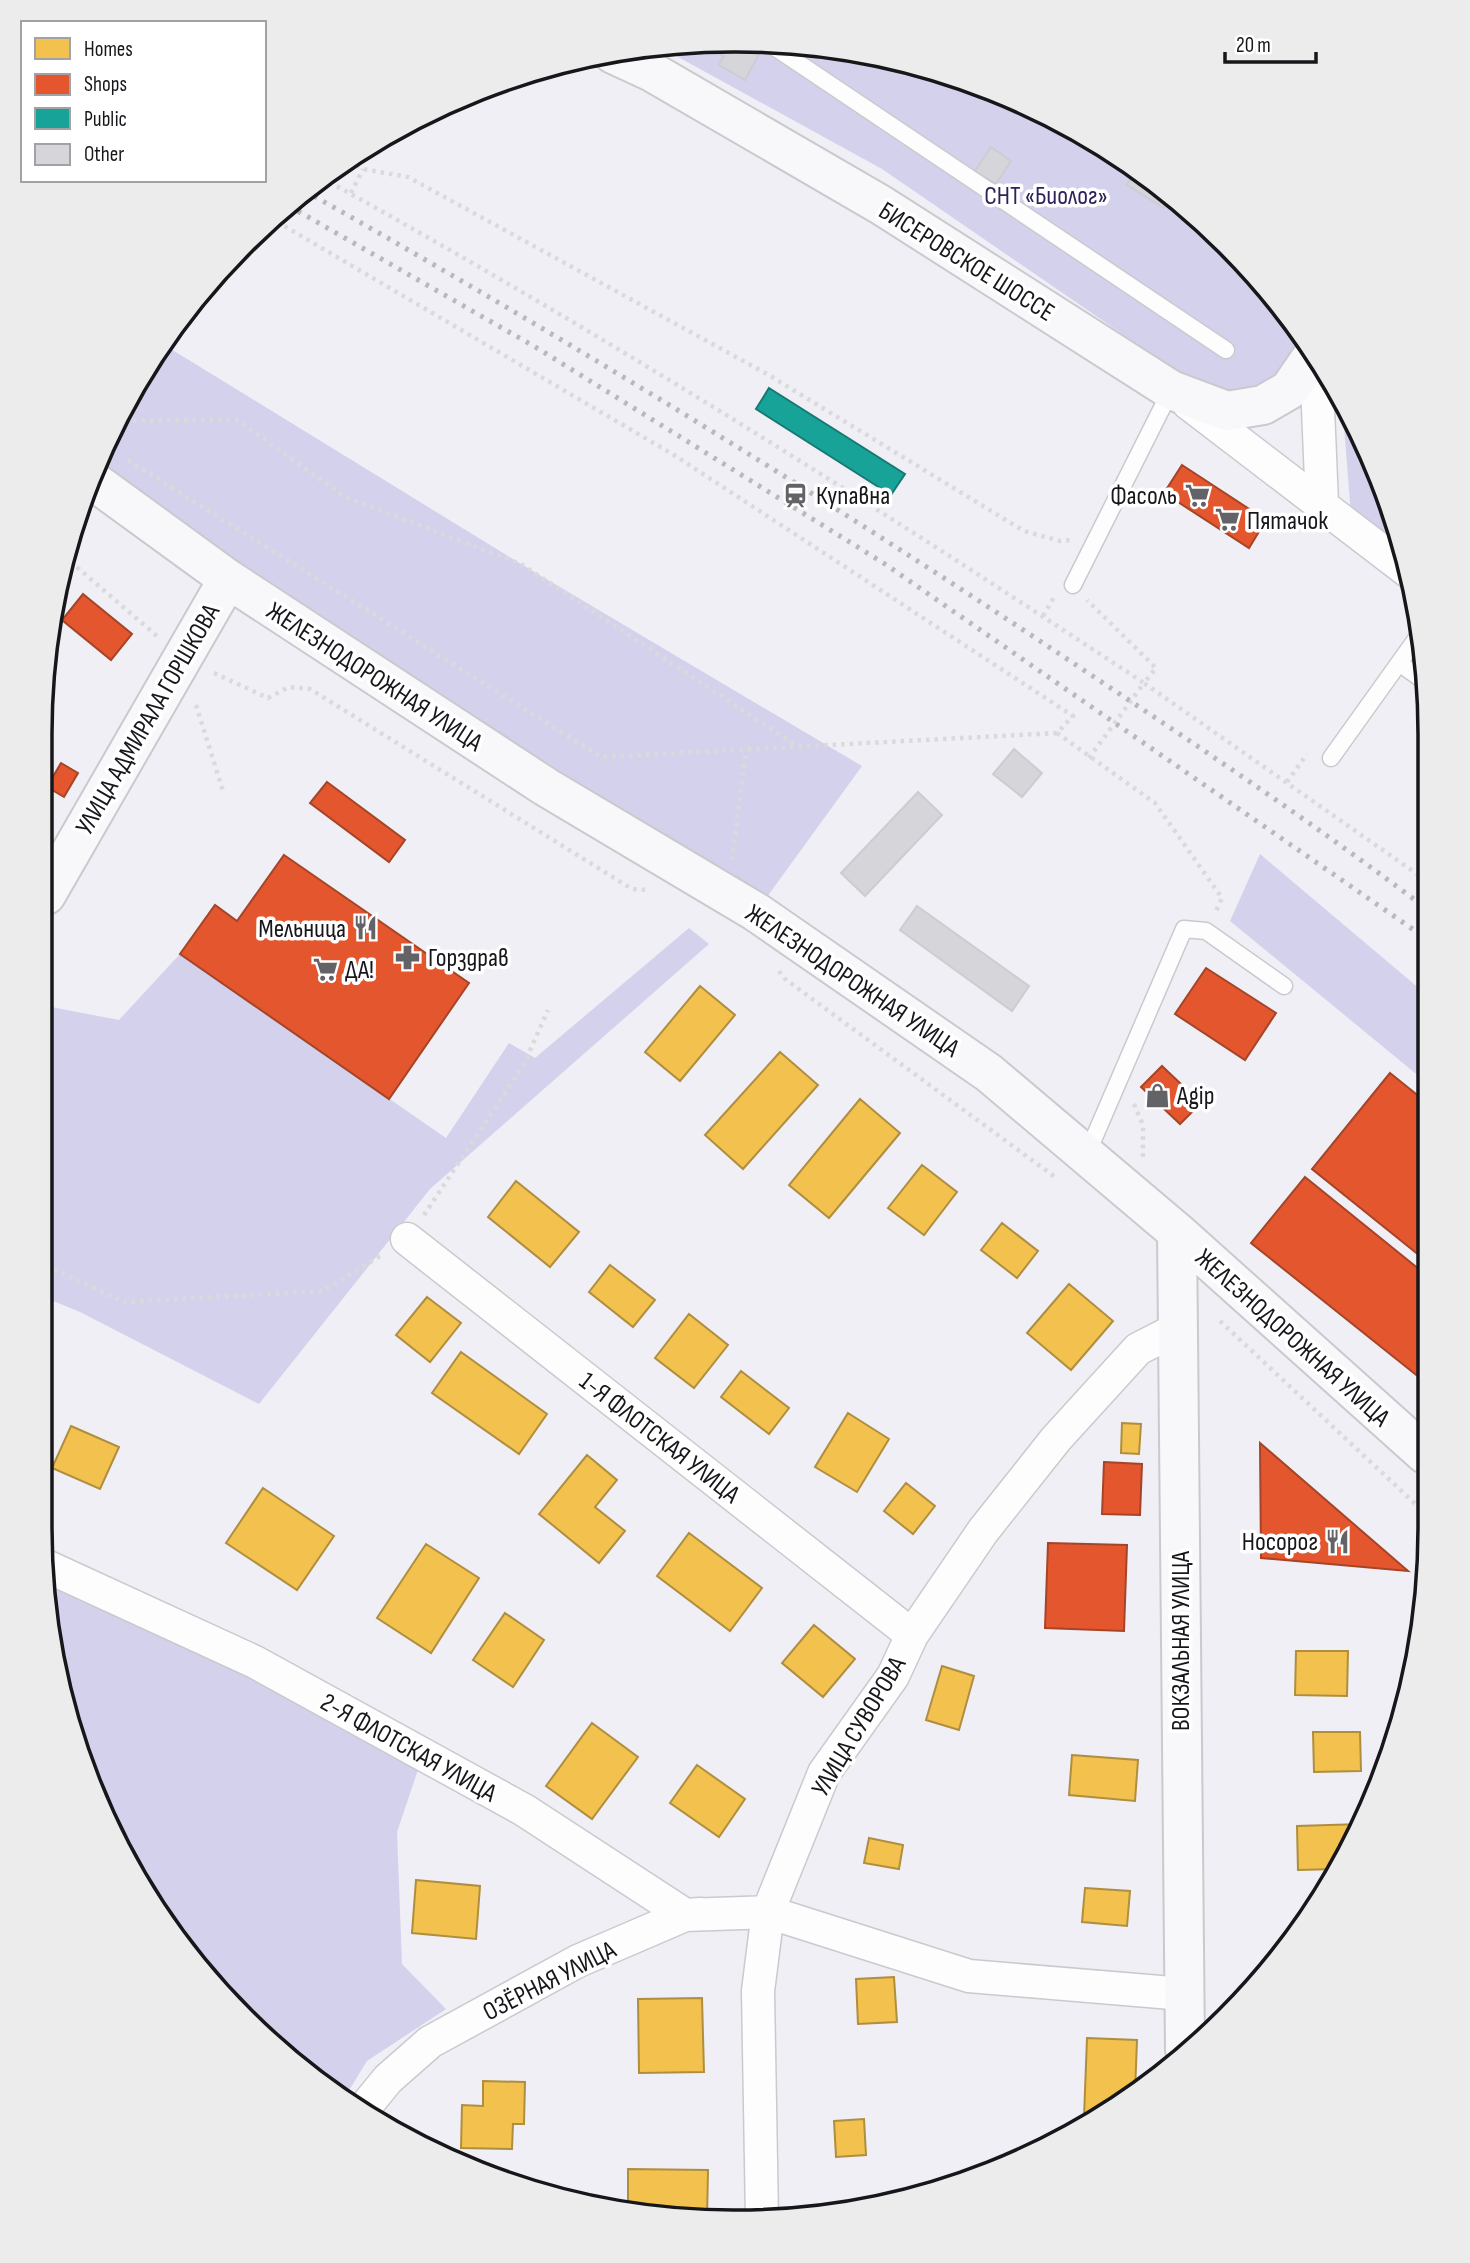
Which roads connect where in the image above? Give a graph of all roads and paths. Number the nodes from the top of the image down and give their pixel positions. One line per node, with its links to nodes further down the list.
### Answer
1 (786, 55): 8 (lane)
2 (629, 61): 11 (main road, БИСЕРОВСКОЕ ШОССЕ)
3 (358, 166): 4 (path)
4 (363, 169): 6 (path); 16 (path)
5 (334, 184): 6 (path)
6 (351, 193): 22 (path)
7 (283, 224): 28 (path)
8 (1226, 350)
9 (1307, 364): 11 (main road, БИСЕРОВСКОЕ ШОССЕ)
10 (1317, 380): 15 (street)
11 (1171, 390): 15 (street); 16 (lane)
12 (130, 421): 28 (path)
13 (107, 468): 29 (path)
14 (106, 469): 19 (main road, ЖЕЛЕЗНОДОРОЖНАЯ УЛИЦА)
15 (1322, 504): 17 (street)
16 (1097, 537): 20 (lane)
17 (1395, 561)
18 (74, 565): 24 (path)
19 (228, 579): 24 (main road, УЛИЦА АДМИРАЛА ГОРШКОВА); 36 (main road, ЖЕЛЕЗНОДОРОЖНАЯ УЛИЦА)
20 (1073, 585): 27 (path)
21 (1055, 596): 22 (path)
22 (1043, 616): 27 (path)
23 (1412, 645): 25 (lane)
24 (181, 657): 32 (path); 34 (main road, УЛИЦА АДМИРАЛА ГОРШКОВА); 35 (path)
25 (1399, 663): 26 (lane); 31 (lane)
26 (1415, 674)
27 (1144, 683): 30 (path); 33 (path)
28 (798, 746): 29 (path)
29 (746, 750): 36 (path)
30 (1089, 758)
31 (1331, 758)
32 (223, 791)
33 (1418, 875)
34 (52, 884)
35 (659, 891)
36 (728, 895): 40 (main road, ЖЕЛЕЗНОДОРОЖНАЯ УЛИЦА)
37 (778, 969): 41 (path)
38 (1284, 986): 40 (lane)
39 (548, 1010): 43 (path)
40 (1087, 1154): 42 (main road, ЖЕЛЕЗНОДОРОЖНАЯ УЛИЦА)
41 (1062, 1183)
42 (1177, 1232): 45 (main road, ВОКЗАЛЬНАЯ УЛИЦА); 46 (main road, ЖЕЛЕЗНОДОРОЖНАЯ УЛИЦА)
43 (407, 1239): 44 (path); 49 (street, 1-Я ФЛОТСКАЯ УЛИЦА)
44 (52, 1269)
45 (1193, 1320): 47 (path); 49 (street, УЛИЦА СУВОРОВА); 52 (main road, ВОКЗАЛЬНАЯ УЛИЦА)
46 (1418, 1449)
47 (1418, 1507)
48 (54, 1570): 51 (street, 2-Я ФЛОТСКАЯ УЛИЦА)
49 (912, 1634): 50 (street, УЛИЦА СУВОРОВА)
50 (768, 1912): 51 (street, ОЗЁРНАЯ УЛИЦА); 52 (street, ОЗЁРНАЯ УЛИЦА); 55 (street, УЛИЦА СУВОРОВА)
51 (685, 1915): 54 (street, ОЗЁРНАЯ УЛИЦА)
52 (1184, 1994): 53 (main road, ВОКЗАЛЬНАЯ УЛИЦА)
53 (1185, 2041)
54 (368, 2103)
55 (762, 2209)

